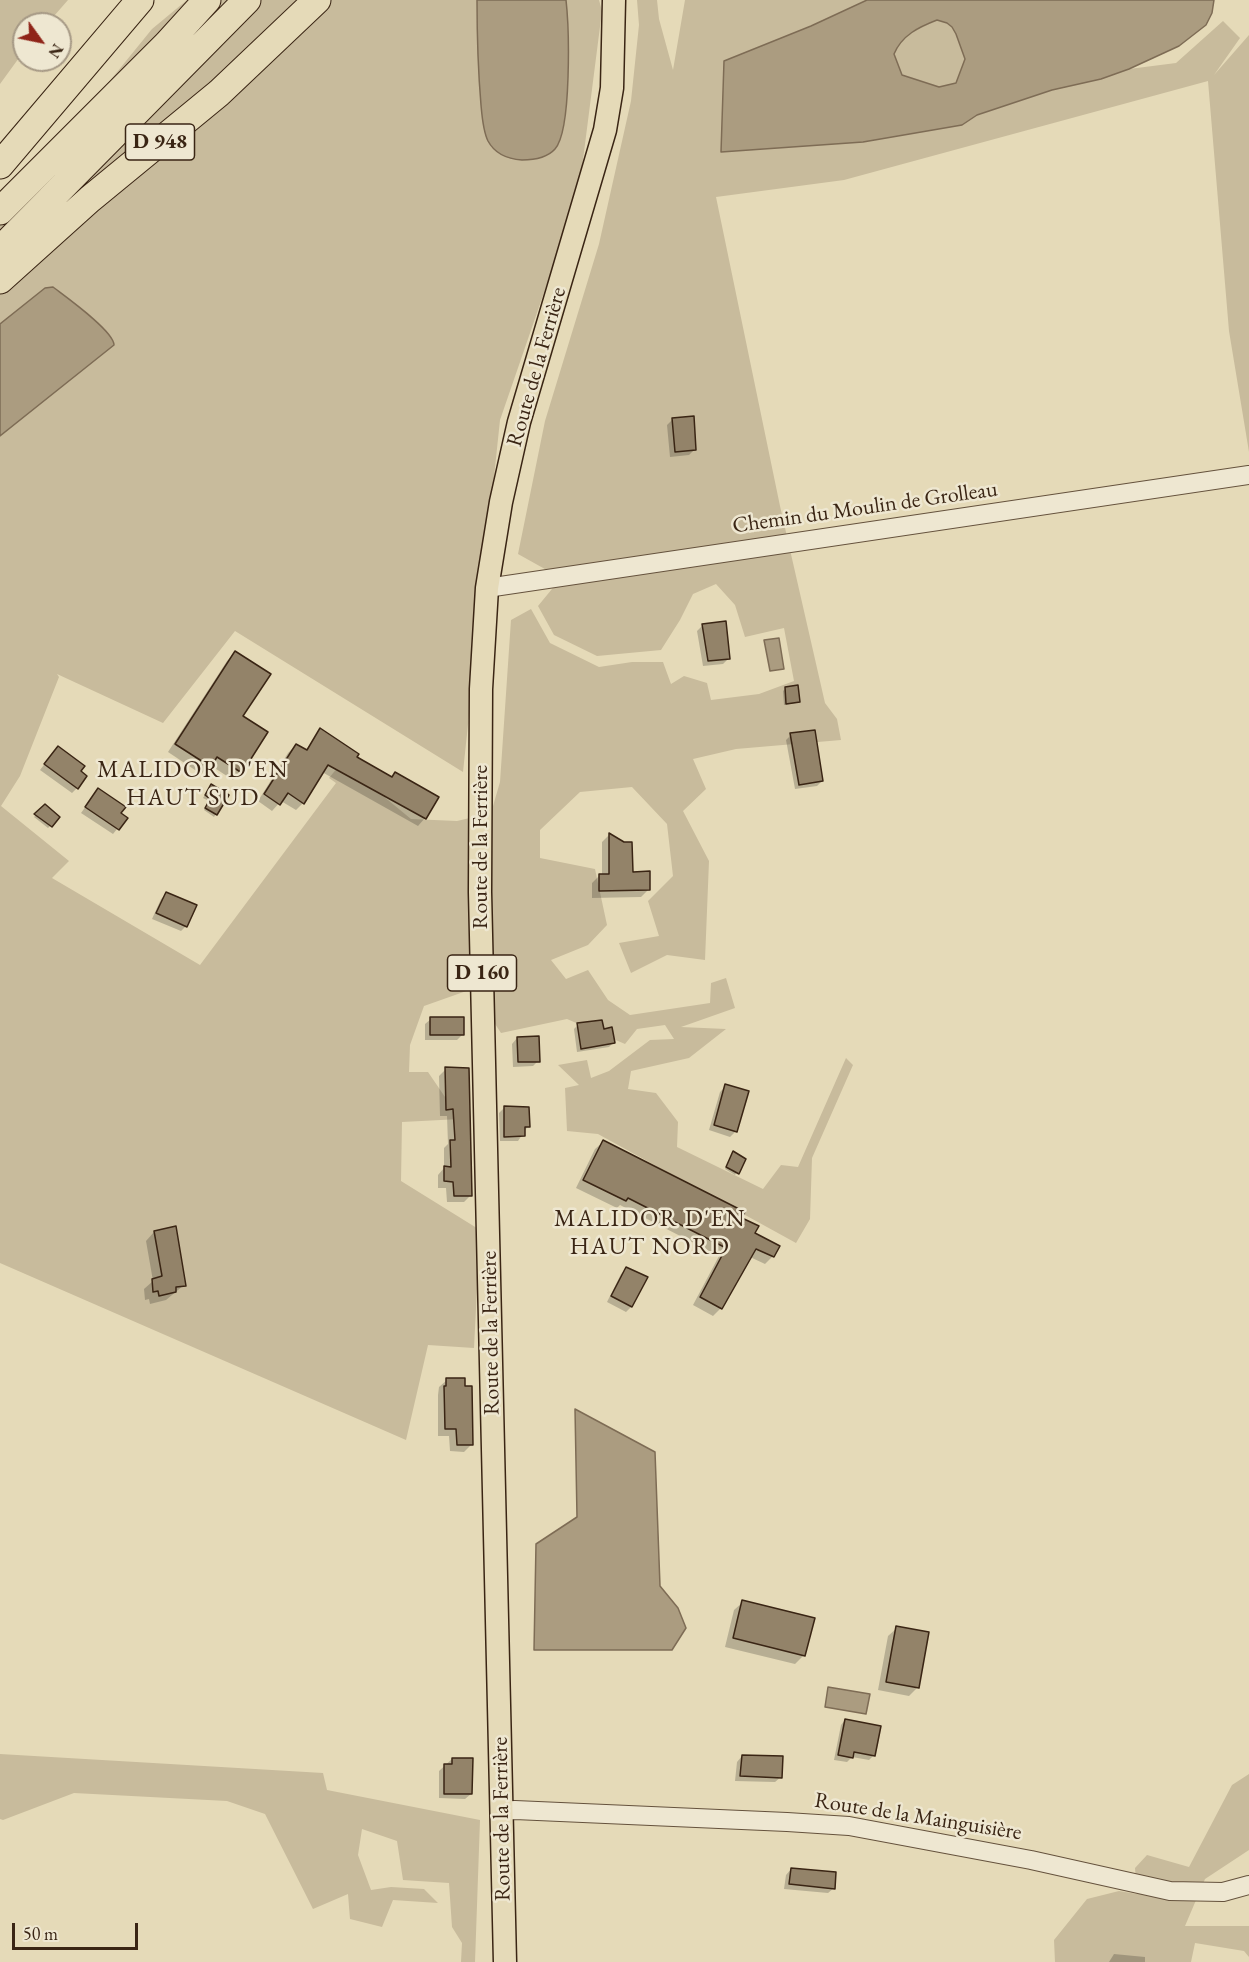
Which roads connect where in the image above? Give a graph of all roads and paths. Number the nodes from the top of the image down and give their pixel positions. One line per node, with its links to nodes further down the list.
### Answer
1 (140, 0): 6 (highway)
2 (207, 0): 7 (highway, D 948)
3 (247, 0): 8 (highway, D 948)
4 (317, 0): 9 (highway, D 948)
5 (614, 0): 11 (main road, Route de la Ferrière / D 160)
6 (0, 165)
7 (0, 211)
8 (0, 250)
9 (0, 279)
10 (1249, 475): 11 (street, Chemin du Moulin de Grolleau)
11 (487, 588): 12 (main road, Route de la Ferrière / D 160)
12 (503, 1811): 13 (street, Route de la Mainguisière); 14 (main road, Route de la Ferrière / D 160)
13 (1249, 1885)
14 (505, 1962)

